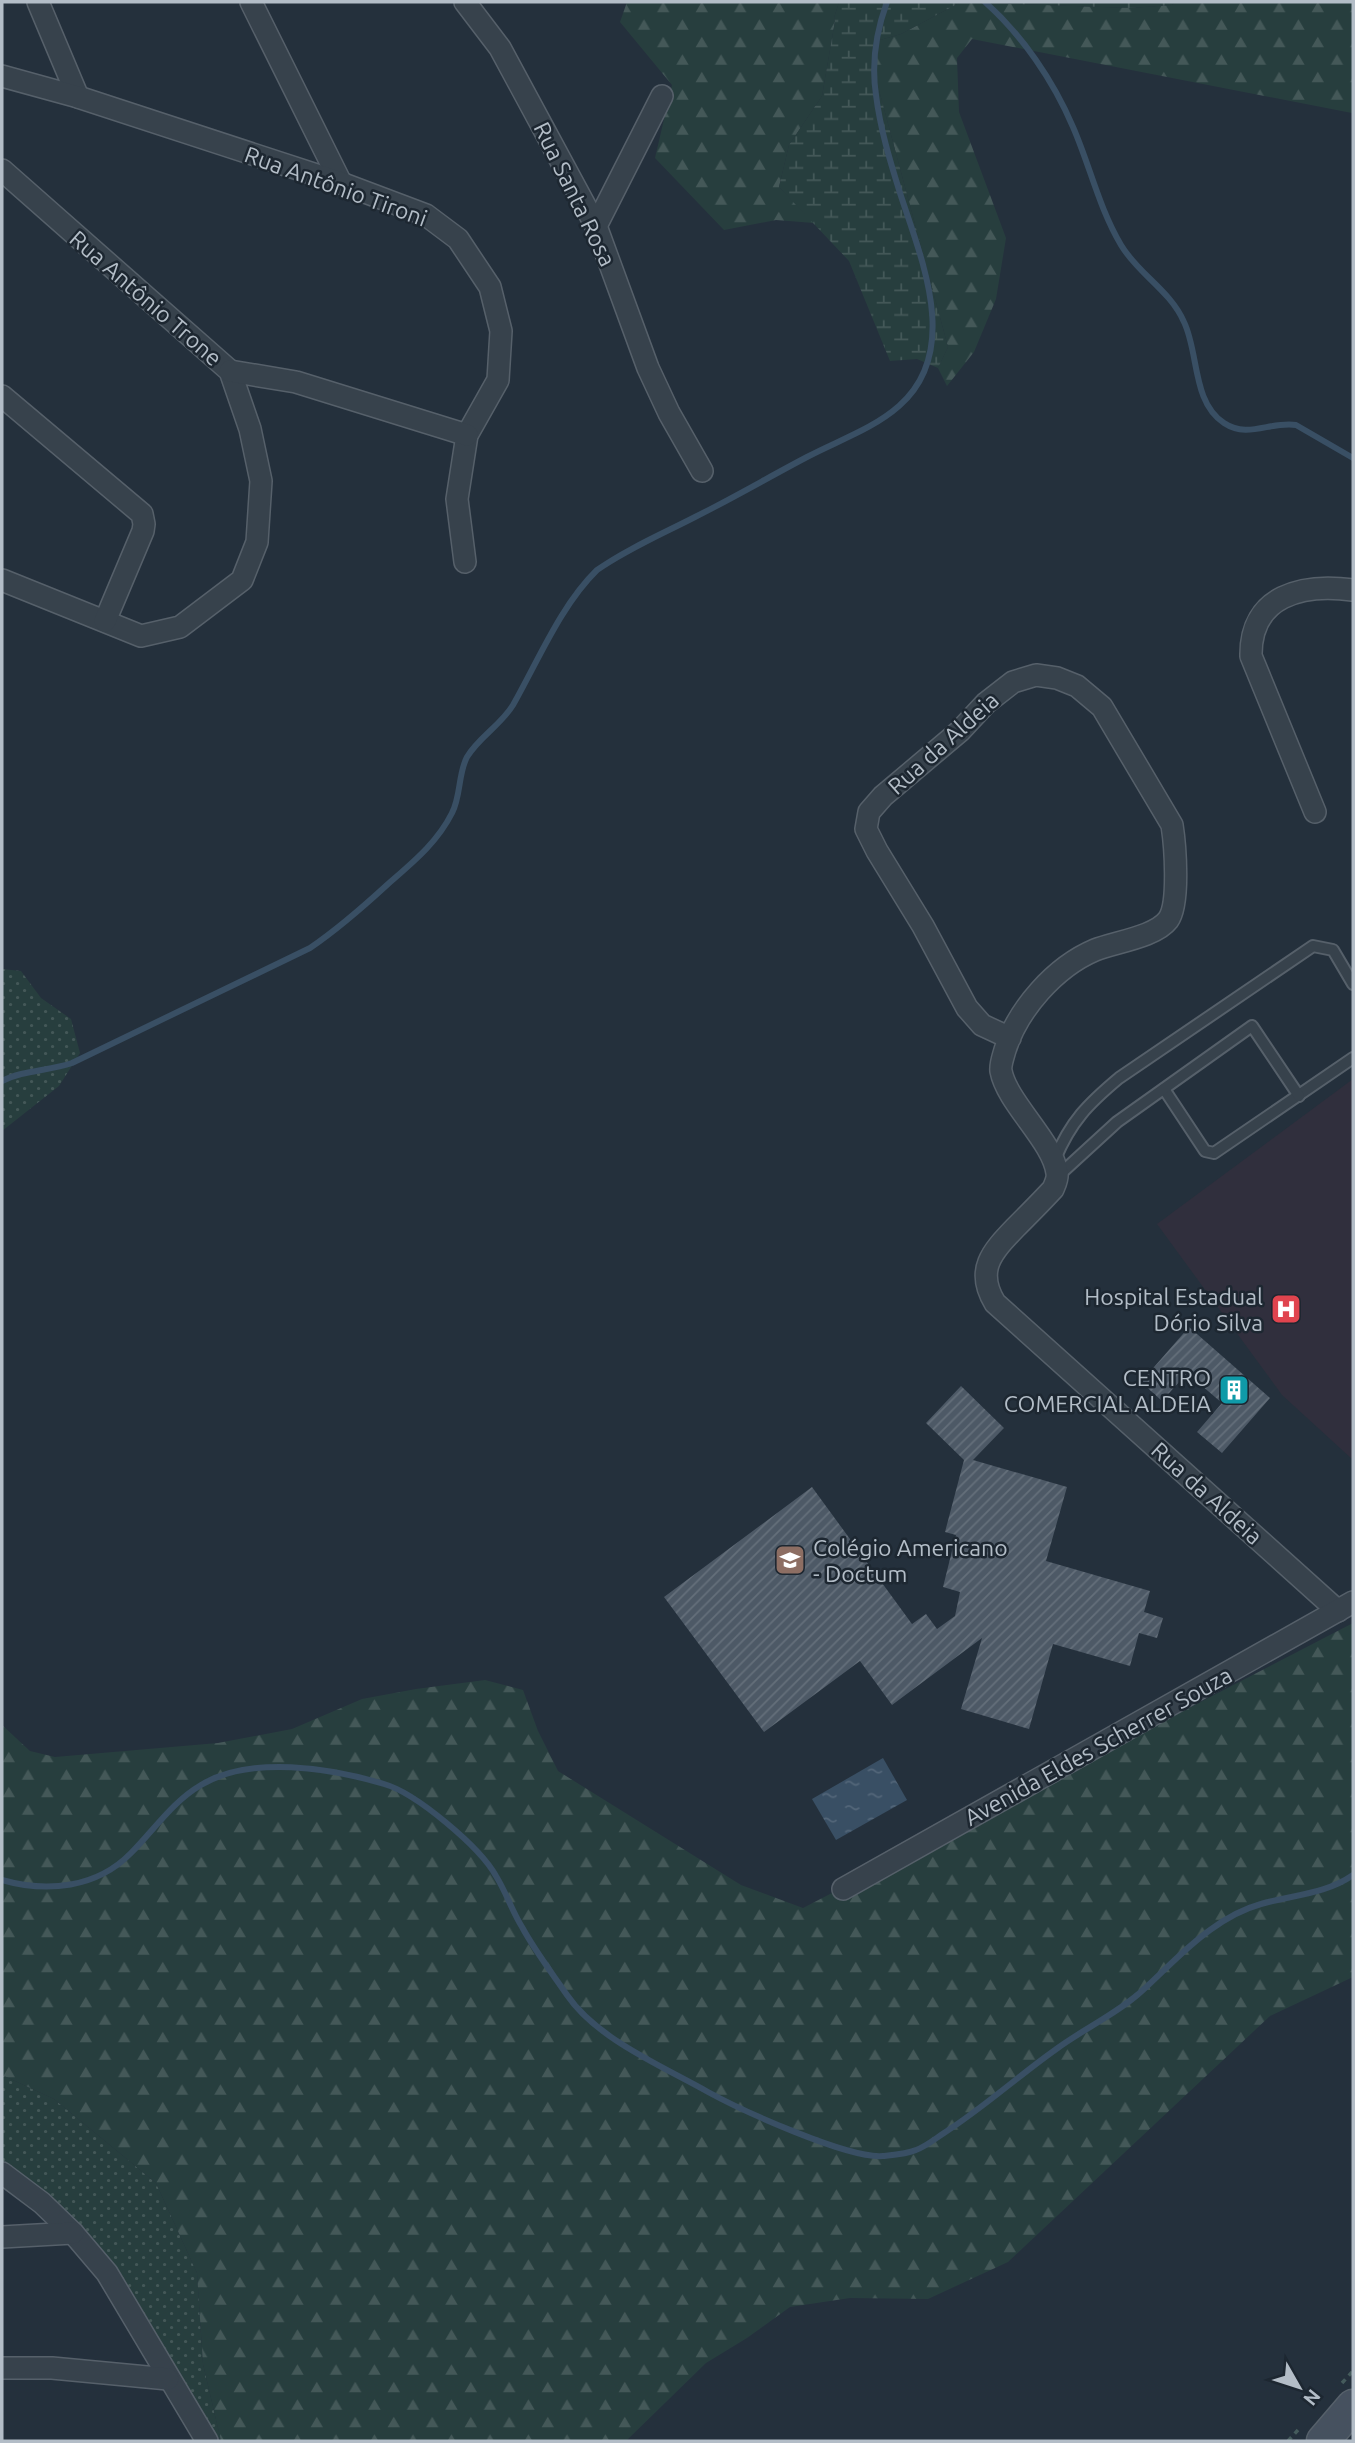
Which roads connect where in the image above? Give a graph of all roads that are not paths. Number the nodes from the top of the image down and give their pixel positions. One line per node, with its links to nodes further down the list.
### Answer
1 (38, 2): 6 (street)
2 (251, 2): 8 (street)
3 (465, 2): 9 (street, Rua Santa Rosa)
4 (2, 76): 6 (street, Rua Antônio Tironi)
5 (662, 96): 9 (street)
6 (78, 97): 8 (street, Rua Antônio Tironi)
7 (2, 170): 10 (street, Rua Antônio Trone)
8 (341, 183): 12 (street, Rua Antônio Tironi)
9 (596, 226): 13 (street, Rua Santa Rosa)
10 (230, 371): 12 (street); 17 (street, Rua Antônio Trone)
11 (2, 396): 17 (street)
12 (467, 435): 14 (street, Rua Antônio Tironi)
13 (702, 471)
14 (465, 562)
15 (2, 580): 17 (street)
16 (1353, 590): 18 (street)
17 (105, 621)
18 (1315, 812)
19 (1353, 984): 24 (lane)
20 (1010, 1038): 20 (street, Rua da Aldeia); 24 (street, Rua da Aldeia)
21 (1353, 1058): 23 (lane)
22 (1164, 1089): 23 (lane); 23 (lane); 24 (lane)
23 (1299, 1096)
24 (1056, 1169): 25 (street, Rua da Aldeia)
25 (1346, 1606): 26 (street, Avenida Eldes Scherrer Souza)
26 (843, 1889)
27 (2, 2173): 28 (street)
28 (73, 2233): 29 (street); 31 (street)
29 (2, 2237)
30 (2, 2368): 31 (street)
31 (168, 2379): 34 (street)
32 (1353, 2406): 35 (main road)
33 (1353, 2422): 36 (main road)
34 (207, 2441)
35 (1323, 2441)
36 (1333, 2441)

